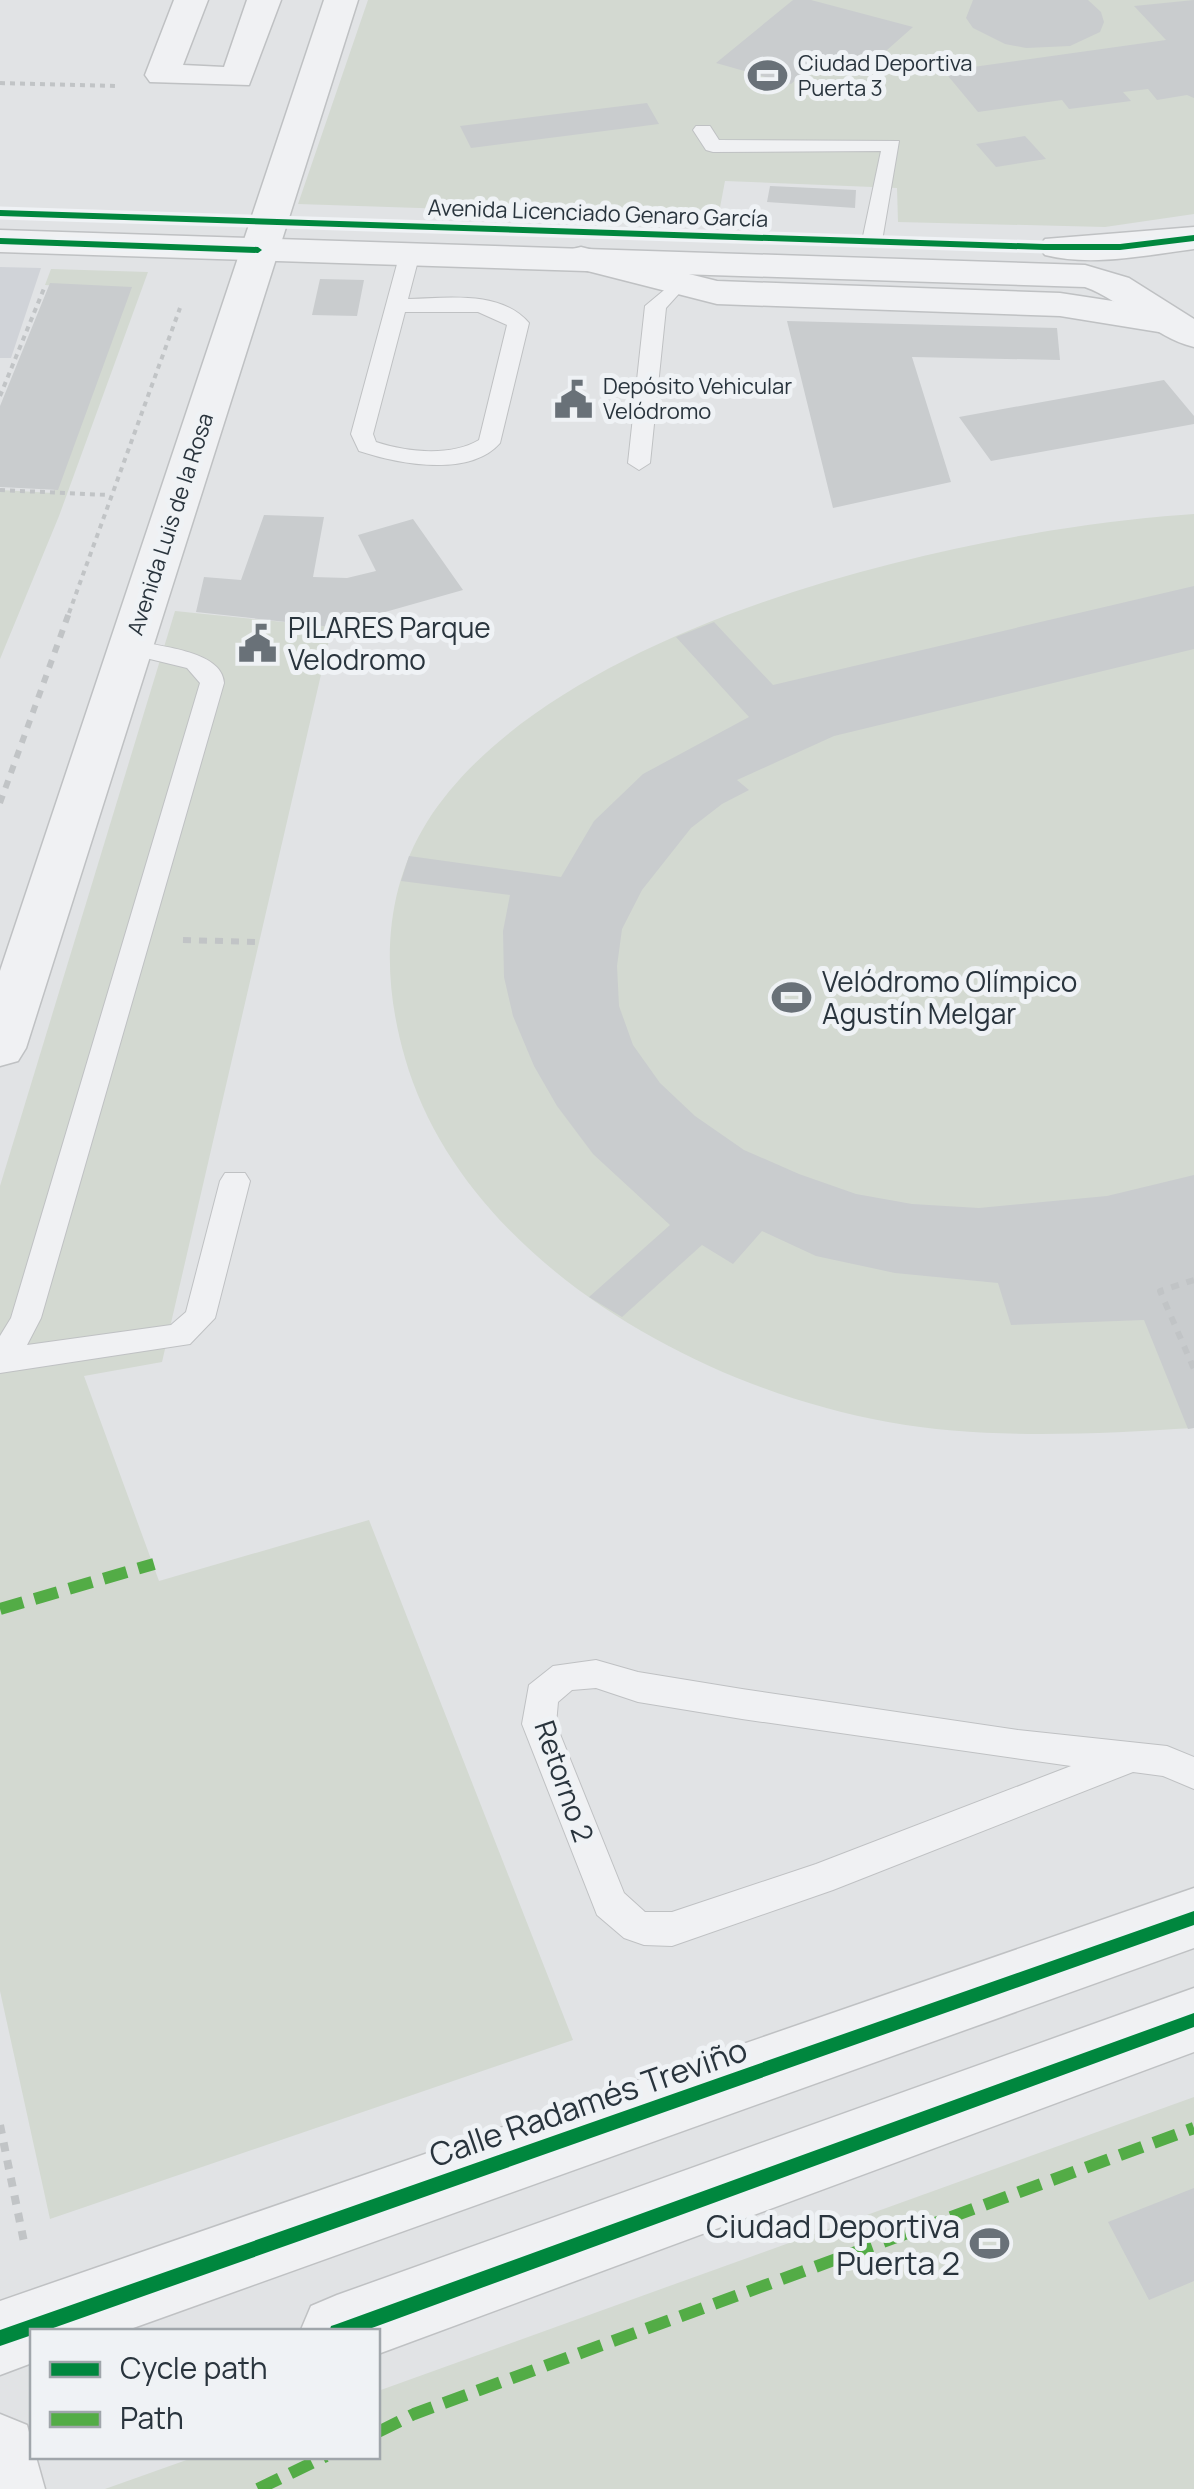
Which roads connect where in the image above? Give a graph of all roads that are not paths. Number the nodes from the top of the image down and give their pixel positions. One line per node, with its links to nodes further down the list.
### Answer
1 (191, 0): 2 (street)
2 (264, 0)
3 (341, 0): 6 (street, Avenida Luis de la Rosa)
4 (704, 130): 9 (lane)
5 (0, 212): 6 (street, Avenida Licenciado Genaro García)
6 (262, 237): 8 (street, Avenida Licenciado Genaro García); 9 (street, Avenida Licenciado Genaro García); 10 (street, Avenida Licenciado Genaro García); 16 (street, Avenida Luis de la Rosa)
7 (1194, 238): 9 (street, Avenida Licenciado Genaro García)
8 (0, 241)
9 (872, 241)
10 (410, 253): 11 (street, Avenida Licenciado Genaro García); 13 (lane)
11 (582, 258): 12 (street, Avenida Licenciado Genaro García); 14 (street, Avenida Licenciado Genaro García)
12 (675, 287): 14 (street, Avenida Licenciado Genaro García); 15 (lane)
13 (398, 306): 13 (lane)
14 (1180, 328)
15 (640, 463)
16 (130, 647): 17 (street, Avenida Luis de la Rosa); 19 (lane)
17 (0, 1048)
18 (235, 1181): 19 (lane)
19 (0, 1357)
20 (1133, 1757): 20 (lane, Retorno 2); 21 (lane, Retorno 2)
21 (1194, 1774)
22 (1194, 1918): 25 (street, Calle Radamés Treviño)
23 (1194, 2020): 24 (street)
24 (346, 2329)
25 (0, 2338)
26 (30, 2443): 27 (street)
27 (0, 2452): 28 (street)
28 (7, 2489)

